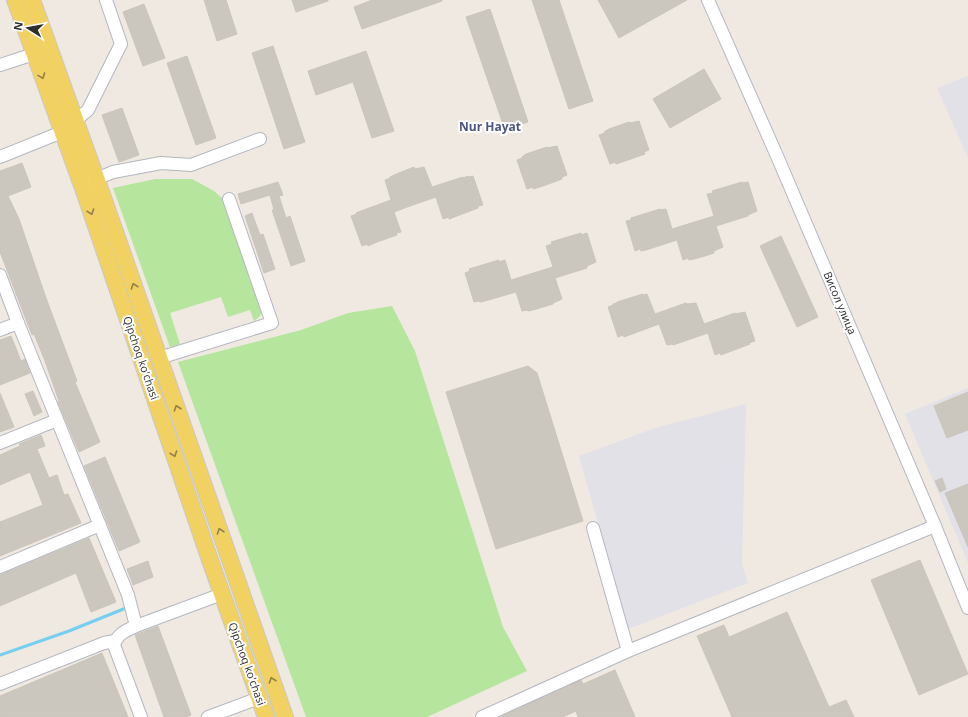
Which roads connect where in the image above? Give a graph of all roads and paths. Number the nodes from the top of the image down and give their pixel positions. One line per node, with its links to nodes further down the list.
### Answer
1 (15, 0): 5 (main road, Qipchoq ko'chasi)
2 (32, 0): 7 (main road, Qipchoq ko'chasi)
3 (106, 0): 7 (street)
4 (708, 0): 20 (street, Висол улица)
5 (34, 54): 6 (street); 8 (main road, Qipchoq ko'chasi, one-way to 8)
6 (0, 65)
7 (75, 121): 11 (main road, Qipchoq ko'chasi)
8 (62, 132): 10 (street); 11 (main road, Qipchoq ko'chasi)
9 (260, 139): 11 (street)
10 (0, 157)
11 (92, 185): 16 (main road, Qipchoq ko'chasi, one-way to 11); 23 (main road, Qipchoq ko'chasi, one-way to 23)
12 (229, 199): 16 (street)
13 (0, 275): 14 (street)
14 (18, 323): 15 (street); 17 (street)
15 (0, 330)
16 (159, 358): 22 (main road, Qipchoq ko'chasi, one-way to 16)
17 (57, 420): 18 (street); 19 (street)
18 (0, 443)
19 (100, 525): 24 (street); 27 (street)
20 (935, 526): 26 (street, Висол улица); 29 (street)
21 (593, 528): 29 (street)
22 (229, 556): 23 (main road); 35 (main road, Qipchoq ko'chasi, one-way to 22)
23 (211, 563): 25 (main road, Qipchoq ko'chasi)
24 (0, 567)
25 (222, 594): 27 (street); 31 (main road, Qipchoq ko'chasi)
26 (968, 608)
27 (136, 626): 28 (street)
28 (115, 641): 30 (street); 32 (street)
29 (628, 651): 36 (street)
30 (0, 684)
31 (259, 698): 33 (street); 34 (main road, Qipchoq ko'chasi)
32 (141, 717)
33 (208, 717)
34 (266, 717)
35 (285, 717)
36 (482, 717)

